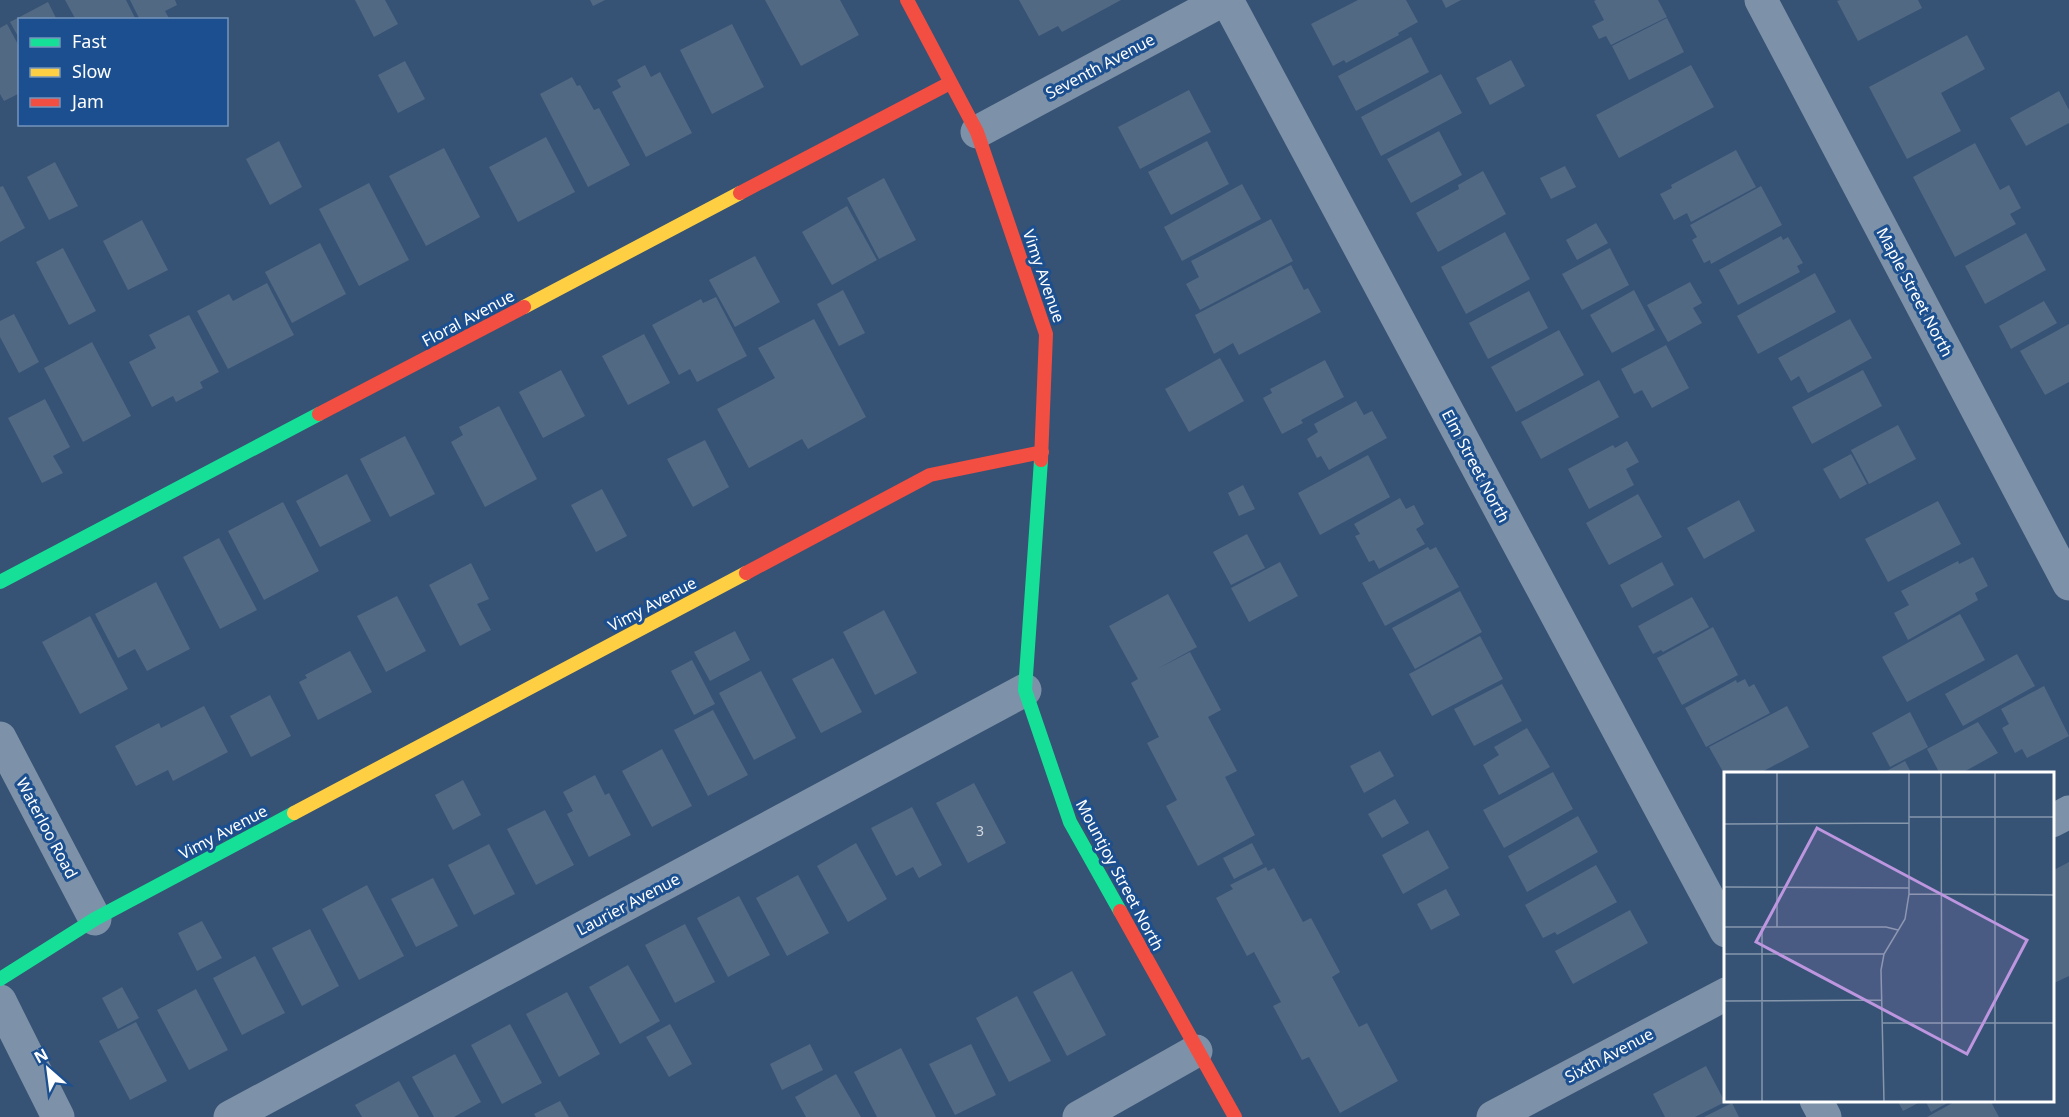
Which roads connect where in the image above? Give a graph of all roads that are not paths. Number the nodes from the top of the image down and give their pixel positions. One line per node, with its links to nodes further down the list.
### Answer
1 (907, 0): 4 (street, Vimy Avenue)
2 (1225, 0): 5 (street, Seventh Avenue); 14 (street, Elm Street North)
3 (1761, 0): 8 (street, Maple Street North)
4 (950, 83): 5 (street, Vimy Avenue); 7 (street, Floral Avenue)
5 (977, 132): 6 (street, Vimy Avenue)
6 (1042, 452): 9 (street, Mountjoy Street North); 13 (street, Vimy Avenue)
7 (0, 582)
8 (2069, 584)
9 (1025, 690): 18 (street, Mountjoy Street North); 21 (street, Laurier Avenue)
10 (0, 738): 13 (street, Waterloo Road)
11 (2069, 812): 12 (street)
12 (2054, 820)
13 (95, 919): 15 (street, Vimy Avenue)
14 (1724, 929)
15 (0, 979)
16 (1724, 995): 24 (street, Sixth Avenue)
17 (0, 1001): 20 (street)
18 (1196, 1051): 22 (street); 23 (street, Mountjoy Street North)
19 (1817, 1102): 25 (street)
20 (58, 1117)
21 (230, 1117)
22 (1079, 1117)
23 (1235, 1117)
24 (1493, 1117)
25 (1825, 1117)

